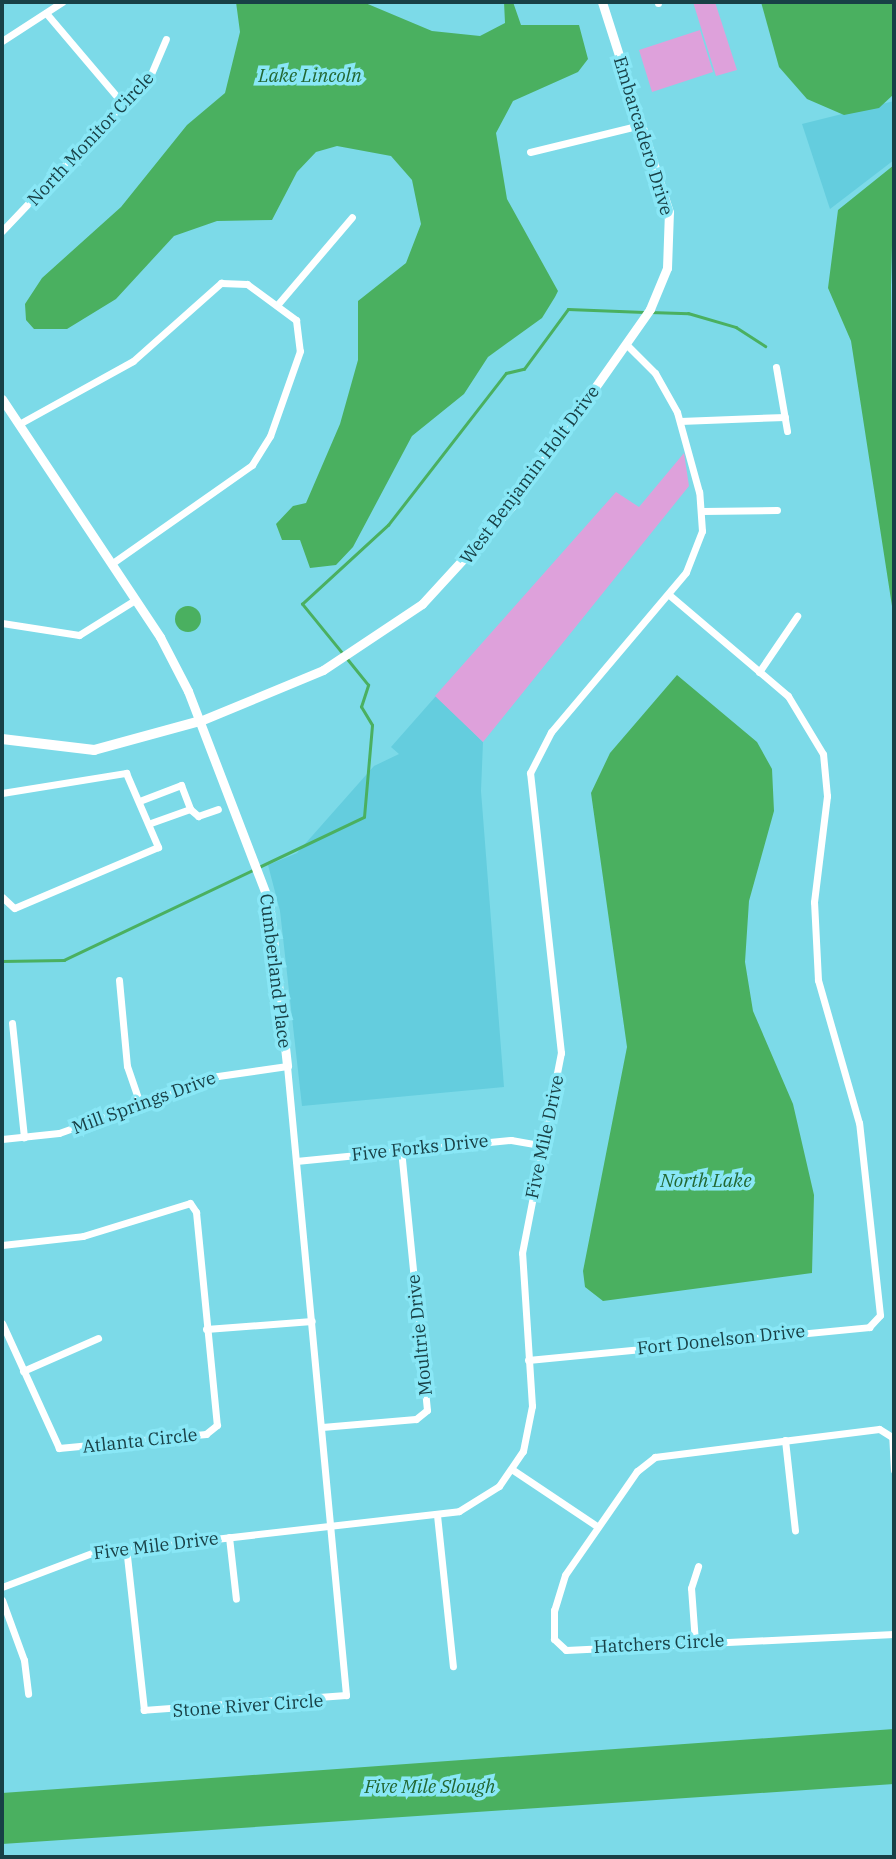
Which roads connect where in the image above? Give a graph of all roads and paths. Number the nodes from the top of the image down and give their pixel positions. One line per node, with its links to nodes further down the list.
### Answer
1 (61, 2): 3 (street)
2 (602, 2): 7 (street, Embarcadero Drive)
3 (46, 13): 5 (street); 6 (street)
4 (166, 39): 6 (street, North Monitor Circle)
5 (2, 41)
6 (124, 104): 10 (street, North Monitor Circle)
7 (641, 125): 8 (street); 12 (street, Embarcadero Drive)
8 (530, 152)
9 (352, 217): 11 (street)
10 (2, 231)
11 (278, 304): 17 (street); 21 (street)
12 (627, 345): 16 (street, Five Mile Drive); 27 (street, West Benjamin Holt Drive)
13 (776, 367): 15 (street)
14 (2, 398): 17 (street, Cumberland Place)
15 (785, 417): 16 (street); 18 (street)
16 (680, 421): 20 (street, Five Mile Drive)
17 (19, 424): 21 (street, Cumberland Place)
18 (787, 431)
19 (777, 510): 20 (street)
20 (702, 511): 22 (street, Five Mile Drive)
21 (111, 564): 23 (street, Cumberland Place)
22 (668, 594): 26 (street); 41 (street, Five Mile Drive)
23 (135, 600): 25 (street); 27 (street, Cumberland Place)
24 (797, 616): 26 (street)
25 (2, 623)
26 (759, 672): 49 (street, Fort Donelson Drive)
27 (200, 722): 28 (main road, West Benjamin Holt Drive); 37 (street, Cumberland Place)
28 (2, 739)
29 (2, 793): 30 (street)
30 (142, 800): 31 (street); 33 (street)
31 (190, 809): 32 (street); 33 (street)
32 (218, 809)
33 (151, 823): 34 (street)
34 (2, 897)
35 (118, 980): 38 (street)
36 (12, 1023): 39 (street)
37 (287, 1066): 38 (street, Mill Springs Drive); 43 (street, Cumberland Place)
38 (141, 1103): 39 (street, Mill Springs Drive)
39 (24, 1137): 40 (street, Mill Springs Drive)
40 (2, 1139)
41 (544, 1146): 42 (street, Five Forks Drive); 49 (street, Five Mile Drive)
42 (401, 1150): 43 (street, Five Forks Drive); 51 (street, Moultrie Drive)
43 (296, 1161): 45 (street, Cumberland Place)
44 (2, 1245): 47 (street, Atlanta Circle)
45 (312, 1321): 47 (street); 51 (street, Cumberland Place)
46 (2, 1323): 50 (street, Atlanta Circle)
47 (206, 1329): 50 (street, Atlanta Circle)
48 (99, 1338): 50 (street)
49 (528, 1360): 53 (street, Five Mile Drive)
50 (23, 1371)
51 (322, 1427): 56 (street, Cumberland Place)
52 (785, 1440): 54 (street, Hatchers Circle); 57 (street, Hatchers Circle); 58 (street)
53 (513, 1470): 55 (street, Five Mile Drive); 57 (street)
54 (894, 1470)
55 (437, 1515): 56 (street, Five Mile Drive); 67 (street)
56 (332, 1527): 59 (street, Five Mile Drive); 60 (street, Stone River Circle)
57 (598, 1527): 66 (street, Hatchers Circle)
58 (794, 1530)
59 (229, 1537): 60 (street, Five Mile Drive); 63 (street)
60 (126, 1548): 62 (street, Five Mile Drive)
61 (698, 1566): 66 (street)
62 (2, 1587)
63 (236, 1599)
64 (2, 1600): 68 (street)
65 (894, 1634): 66 (street, Hatchers Circle)
66 (695, 1642)
67 (453, 1666)
68 (28, 1694)

